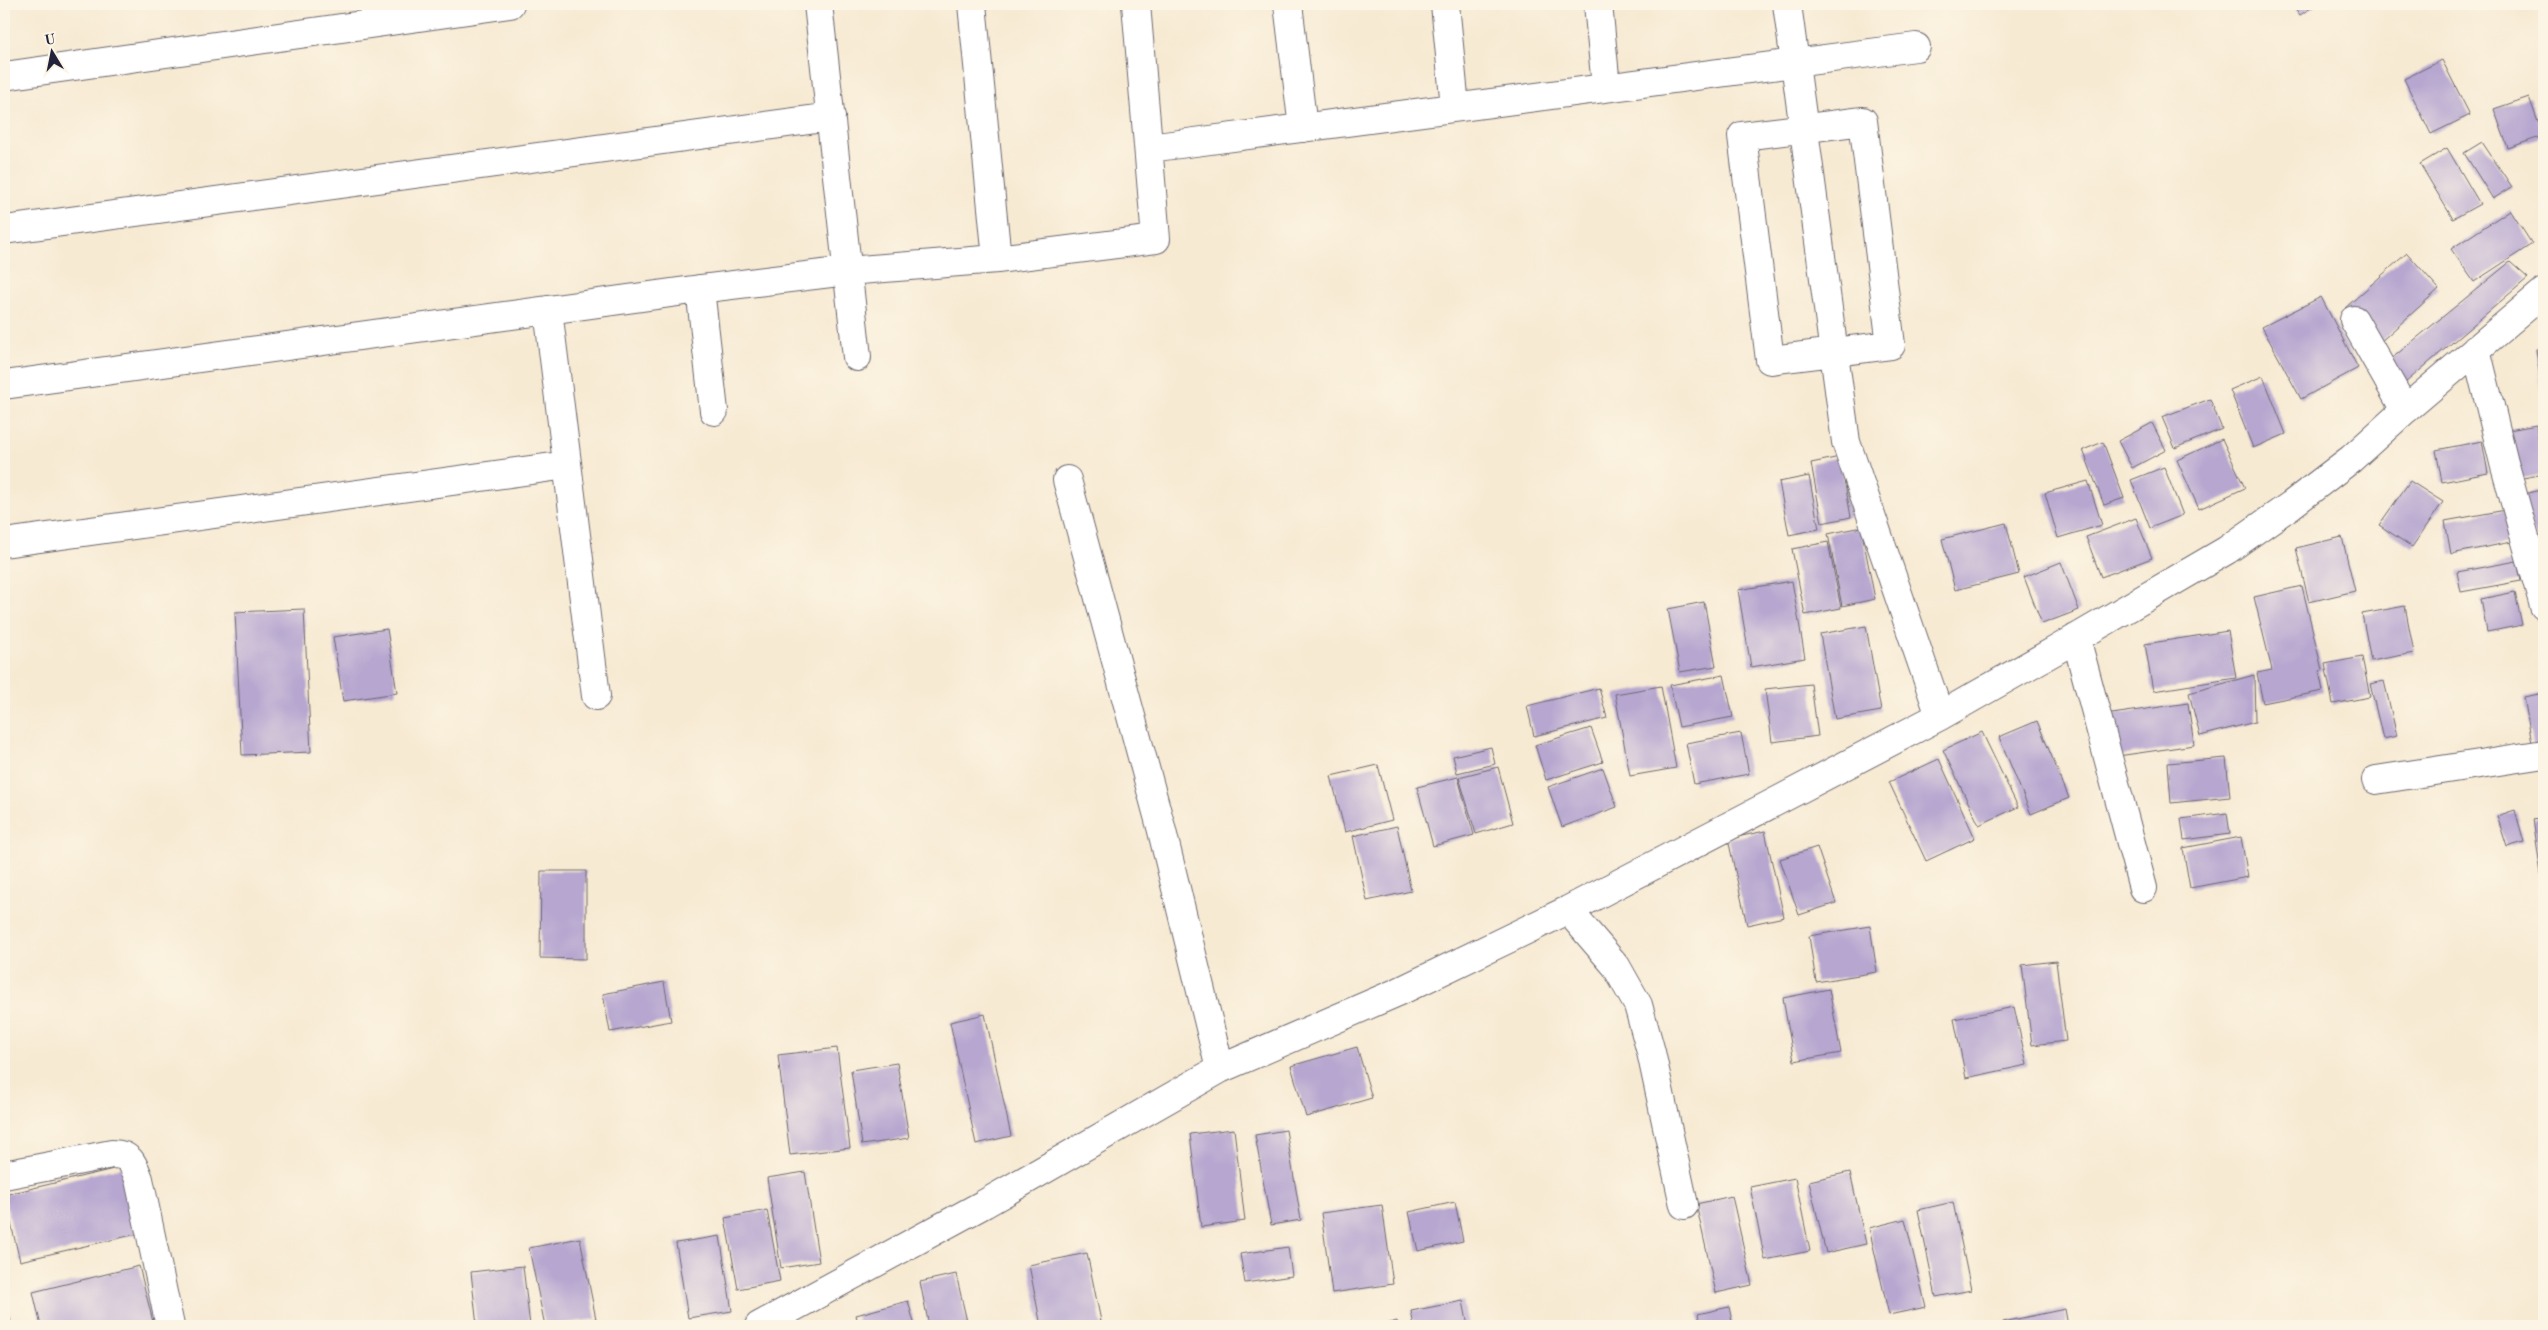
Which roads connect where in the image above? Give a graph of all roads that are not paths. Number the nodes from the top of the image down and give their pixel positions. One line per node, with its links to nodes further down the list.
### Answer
1 (510, 4): 11 (street)
2 (818, 4): 14 (street)
3 (972, 4): 19 (street)
4 (1136, 4): 17 (street)
5 (1288, 4): 15 (street)
6 (1445, 4): 13 (street)
7 (1598, 4): 12 (street)
8 (1787, 4): 10 (street)
9 (1916, 47): 10 (street)
10 (1794, 62): 12 (street); 16 (street)
11 (4, 76)
12 (1606, 87): 13 (street)
13 (1455, 107): 15 (street)
14 (831, 117): 18 (street); 20 (street)
15 (1302, 128): 17 (street)
16 (1803, 128): 26 (street); 26 (street); 26 (street)
17 (1148, 148): 19 (street)
18 (4, 230)
19 (997, 259): 20 (street)
20 (848, 271): 21 (street); 27 (street)
21 (700, 289): 23 (street); 30 (street)
22 (2544, 292): 25 (street)
23 (548, 310): 28 (street); 31 (street)
24 (2354, 320): 29 (street)
25 (2476, 349): 29 (street); 34 (street)
26 (1834, 352): 37 (street)
27 (857, 357)
28 (4, 385)
29 (2405, 410): 35 (street)
30 (714, 411)
31 (567, 465): 33 (street); 36 (street)
32 (1067, 480): 42 (street)
33 (4, 543)
34 (2544, 606)
35 (2076, 638): 37 (street); 40 (street)
36 (596, 696)
37 (1940, 716): 41 (street)
38 (2544, 754): 39 (street)
39 (2376, 780)
40 (2143, 888)
41 (1568, 910): 42 (street); 44 (street)
42 (1220, 1069): 46 (street)
43 (4, 1175): 45 (street)
44 (1684, 1205)
45 (170, 1326)
46 (760, 1326)

